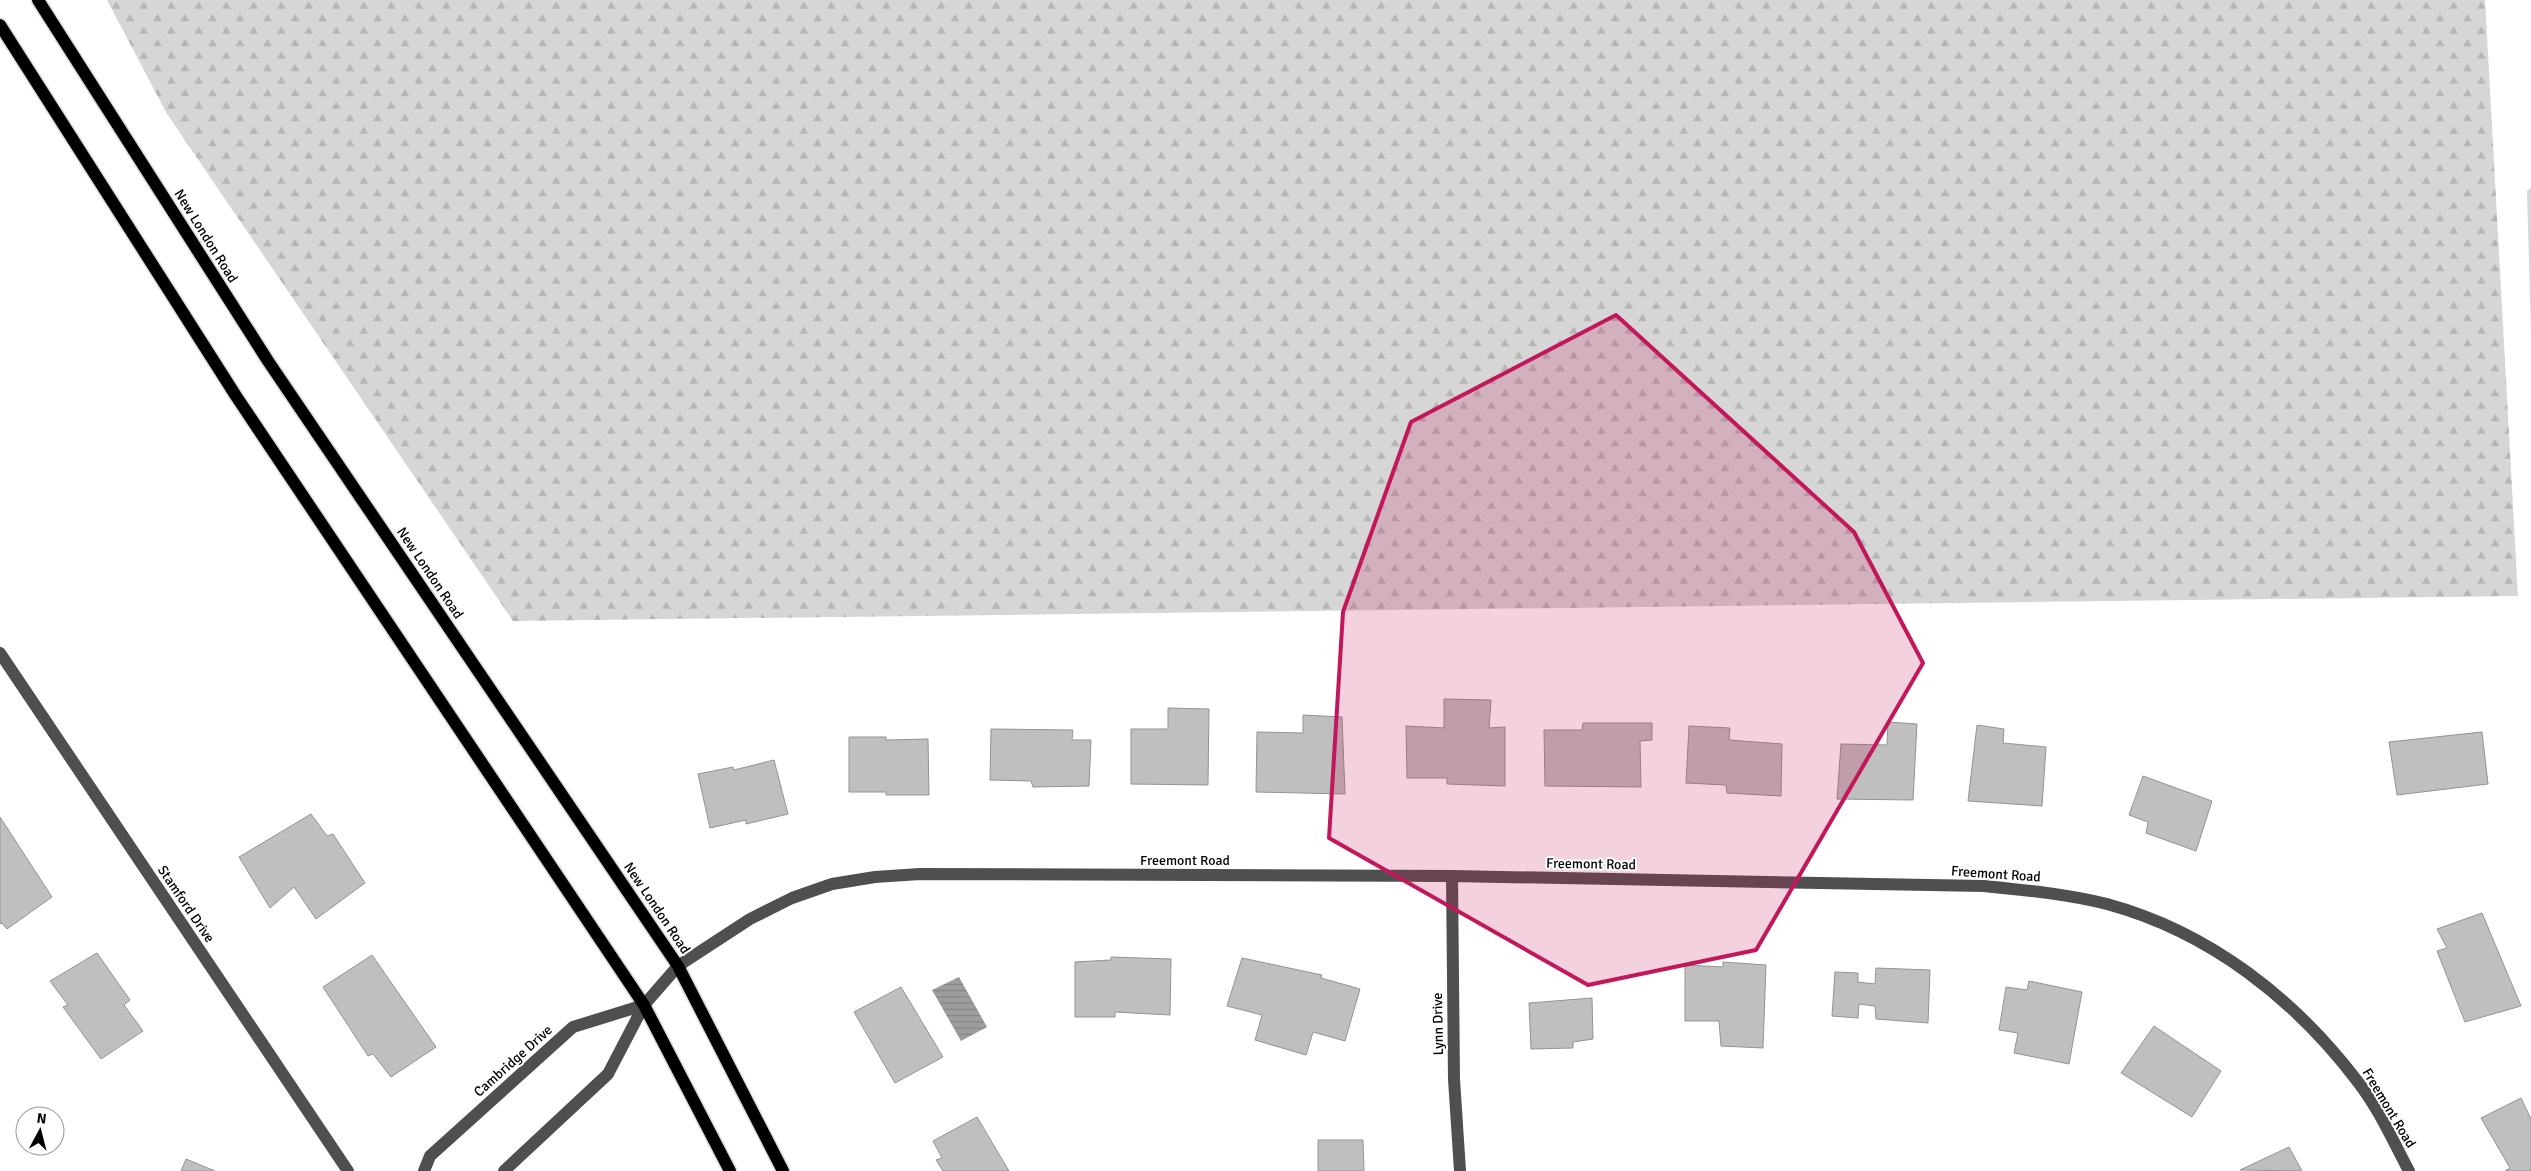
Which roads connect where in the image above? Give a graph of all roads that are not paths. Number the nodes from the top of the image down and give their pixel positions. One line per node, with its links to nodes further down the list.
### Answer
1 (38, 0): 5 (main road, New London Road)
2 (0, 25): 6 (main road)
3 (0, 653): 7 (street, Stamford Drive)
4 (1452, 876): 5 (street, Freemont Road); 12 (street, Lynn Drive); 13 (street, Freemont Road)
5 (678, 966): 6 (street); 11 (main road, New London Road)
6 (644, 1006): 8 (street, Cambridge Drive); 9 (street); 10 (main road)
7 (348, 1171)
8 (424, 1171)
9 (504, 1171)
10 (730, 1171)
11 (783, 1171)
12 (1460, 1171)
13 (2409, 1171)

